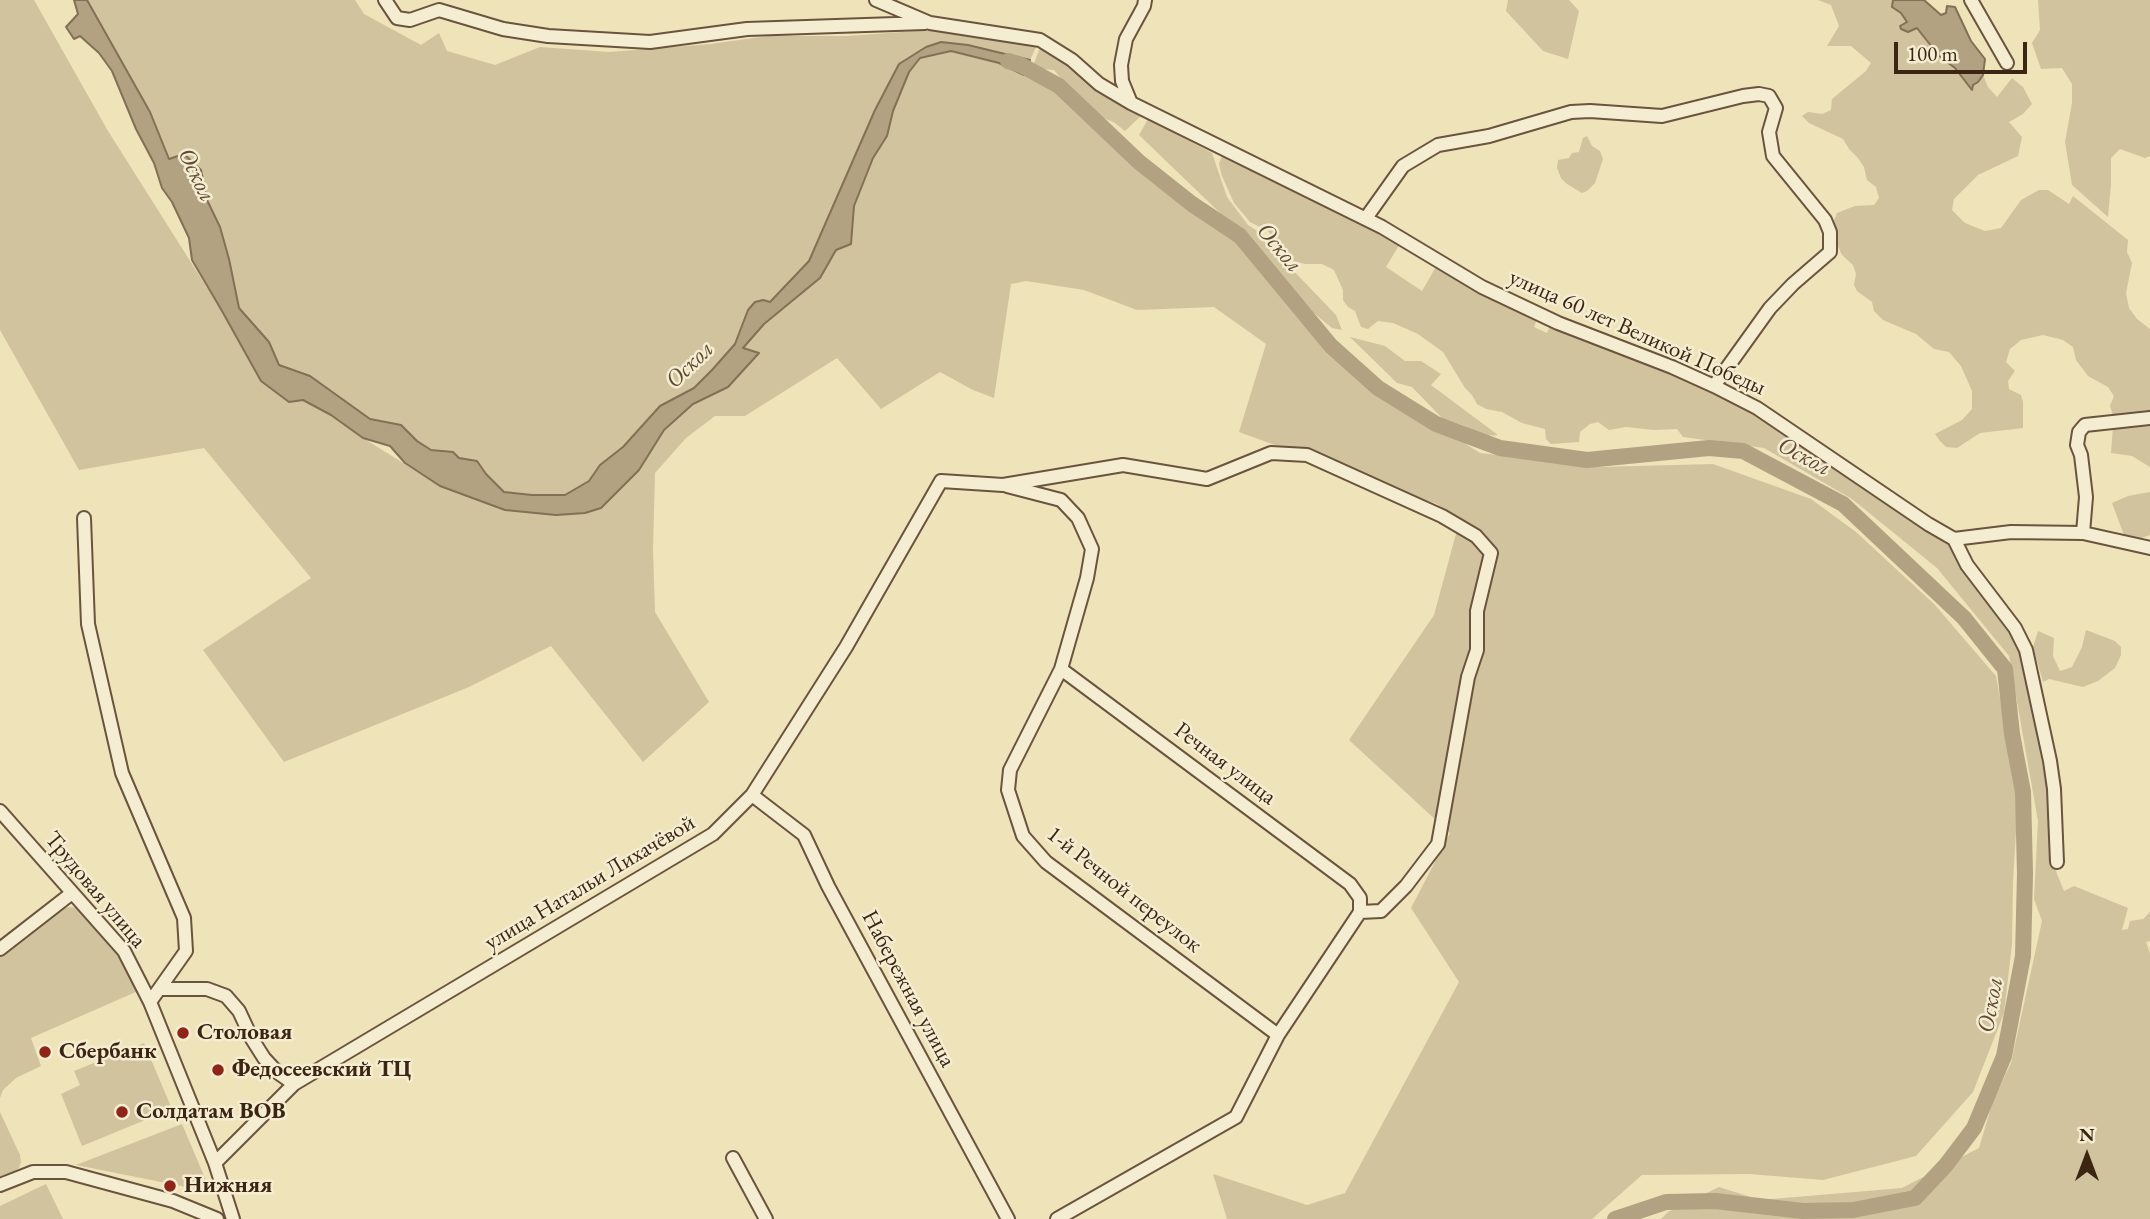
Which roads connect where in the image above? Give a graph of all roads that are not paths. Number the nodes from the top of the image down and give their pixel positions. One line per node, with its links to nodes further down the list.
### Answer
1 (385, 0): 6 (street)
2 (1145, 0): 8 (street)
3 (1971, 0): 7 (street)
4 (877, 1): 5 (street, улица 60 лет Великой Победы); 6 (street)
5 (930, 23): 6 (street); 8 (street, улица 60 лет Великой Победы)
6 (876, 25)
7 (2007, 64)
8 (1131, 103): 9 (street, улица 60 лет Великой Победы)
9 (1366, 218): 10 (street, улица 60 лет Великой Победы); 10 (street)
10 (1714, 386): 15 (street, улица 60 лет Великой Победы)
11 (2150, 418): 14 (street)
12 (1003, 485): 17 (street, 1-й Речной переулок); 18 (street, улица Натальи Лихачёвой); 22 (street)
13 (84, 518): 24 (street)
14 (2082, 533): 15 (street); 16 (street)
15 (1954, 539): 20 (street)
16 (2150, 548)
17 (1060, 669): 22 (street, Речная улица); 26 (street, 1-й Речной переулок)
18 (752, 795): 27 (street, улица Натальи Лихачёвой); 34 (street, Набережная улица)
19 (0, 811): 21 (street, Трудовая улица)
20 (2057, 862)
21 (72, 893): 23 (street); 25 (street, Трудовая улица)
22 (1360, 912): 26 (street)
23 (0, 949)
24 (160, 989): 25 (street); 27 (street)
25 (150, 1002): 29 (street, Трудовая улица)
26 (1278, 1035): 35 (street)
27 (294, 1084): 29 (street, улица Натальи Лихачёвой)
28 (733, 1158): 33 (street)
29 (215, 1163): 32 (street, Трудовая улица)
30 (0, 1185): 31 (street)
31 (217, 1219)
32 (233, 1219)
33 (766, 1219)
34 (1009, 1219)
35 (1057, 1219)

